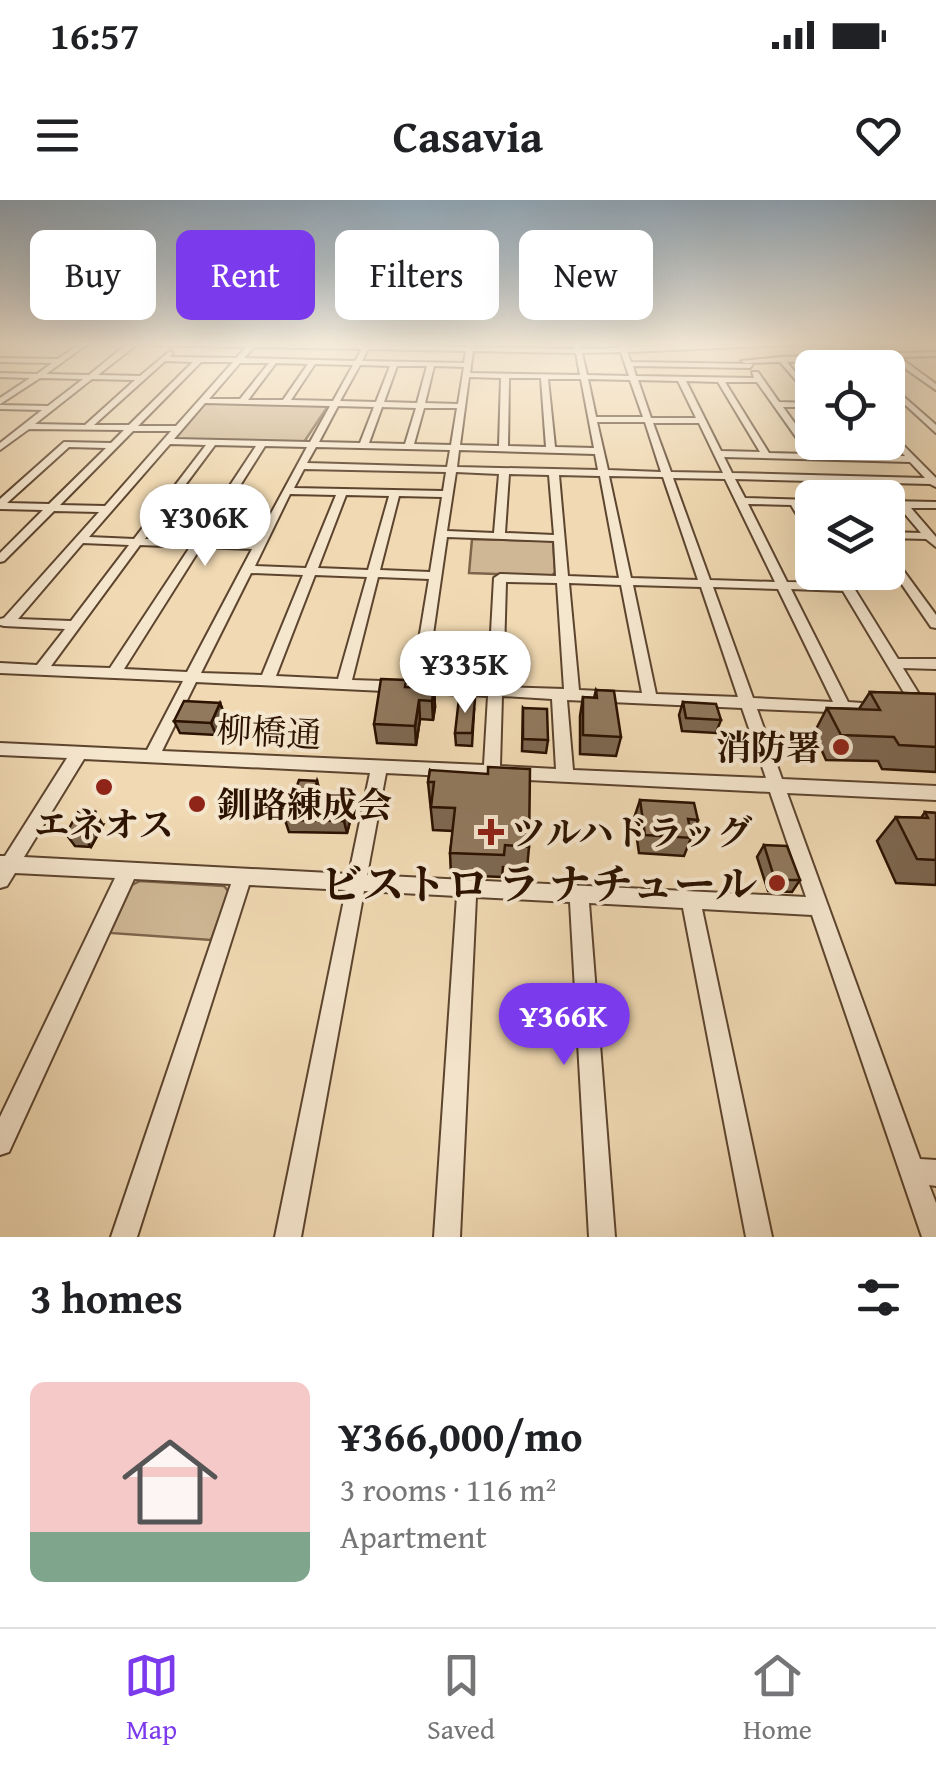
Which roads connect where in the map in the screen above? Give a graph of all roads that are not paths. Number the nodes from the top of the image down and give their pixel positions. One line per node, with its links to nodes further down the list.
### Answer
1 (6, 391): 19 (street)
2 (72, 391): 31 (street)
3 (126, 391): 38 (street)
4 (168, 391): 40 (street)
5 (209, 391): 20 (street)
6 (252, 391): 21 (street)
7 (293, 391): 22 (street)
8 (342, 391): 26 (street)
9 (383, 391): 27 (street)
10 (424, 391): 29 (street)
11 (464, 391): 30 (street)
12 (505, 391): 52 (street)
13 (545, 391): 53 (street)
14 (587, 391): 34 (street)
15 (637, 391): 35 (street)
16 (688, 391): 36 (street)
17 (728, 391): 57 (street)
18 (768, 391): 28 (street)
19 (15, 392): 25 (street)
20 (201, 400): 21 (street); 41 (street)
21 (244, 402): 22 (street)
22 (286, 402): 26 (street)
23 (795, 402): 28 (street)
24 (905, 402): 33 (street)
25 (0, 404): 31 (street)
26 (335, 404): 27 (street); 46 (street)
27 (378, 404): 29 (street); 48 (street)
28 (778, 404): 42 (street)
29 (420, 405): 30 (street); 49 (street)
30 (462, 406): 51 (street)
31 (50, 408): 37 (street)
32 (905, 408): 33 (street)
33 (912, 408): 39 (street)
34 (593, 419): 35 (street); 54 (street)
35 (647, 420): 36 (street); 66 (street)
36 (702, 421): 56 (street)
37 (27, 426): 38 (street); 50 (street)
38 (87, 426): 40 (street)
39 (934, 426)
40 (132, 428): 41 (street); 47 (street)
41 (177, 429): 43 (street)
42 (795, 429)
43 (166, 441): 44 (street); 80 (street)
44 (213, 442): 45 (street); 87 (street)
45 (262, 443): 46 (street); 88 (street)
46 (312, 444): 48 (street); 61 (street)
47 (113, 446): 76 (street); 79 (street)
48 (363, 446): 49 (street)
49 (410, 446): 51 (street)
50 (0, 447)
51 (456, 448): 52 (street); 62 (street)
52 (503, 449): 53 (street)
53 (551, 450): 54 (street)
54 (599, 451): 65 (street)
55 (905, 451): 60 (street)
56 (718, 454): 57 (street); 67 (street)
57 (766, 455): 58 (street)
58 (795, 456)
59 (905, 458): 60 (street)
60 (912, 458): 68 (street)
61 (300, 466): 62 (street); 69 (street)
62 (451, 470): 63 (street); 72 (street)
63 (504, 471): 64 (street); 82 (street)
64 (554, 472): 65 (street); 84 (street)
65 (604, 473): 66 (street); 96 (street)
66 (665, 474): 67 (street); 98 (street)
67 (728, 476): 68 (street); 73 (street)
68 (935, 482)
69 (287, 491): 70 (street); 89 (street)
70 (342, 492): 71 (street); 92 (street)
71 (395, 493): 72 (street); 93 (street)
72 (448, 494): 81 (street)
73 (741, 501): 74 (street); 99 (street)
74 (794, 502)
75 (905, 504): 77 (street)
76 (0, 505): 79 (street)
77 (936, 505)
78 (905, 506): 86 (street)
79 (50, 508): 80 (street); 90 (street)
80 (106, 509): 85 (street)
81 (441, 534): 82 (street); 94 (street)
82 (499, 536): 84 (street)
83 (905, 536): 86 (street)
84 (559, 538): 95 (street)
85 (79, 540): 87 (street); 102 (street)
86 (932, 540)
87 (138, 542): 88 (street); 104 (street)
88 (197, 544): 89 (street); 109 (street)
89 (260, 546): 91 (street)
90 (0, 559)
91 (248, 570): 92 (street); 110 (street)
92 (312, 572): 93 (street); 111 (street)
93 (374, 573): 94 (street); 112 (street)
94 (435, 576): 113 (street)
95 (562, 579): 96 (street); 114 (street); 115 (street)
96 (625, 581): 98 (street); 116 (street)
97 (905, 581): 103 (street)
98 (704, 583): 99 (street); 117 (street)
99 (782, 585): 100 (street); 118 (street)
100 (795, 585)
101 (849, 590): 105 (street)
102 (4, 622): 104 (street)
103 (936, 624)
104 (75, 625): 108 (street)
105 (892, 663): 106 (street); 119 (street)
106 (936, 664)
107 (0, 668): 108 (street)
108 (41, 669): 109 (street)
109 (115, 672): 110 (street)
110 (193, 676): 111 (street); 122 (street)
111 (268, 679): 112 (street)
112 (344, 683): 113 (street)
113 (418, 687): 114 (street)
114 (494, 691): 115 (street); 124 (street)
115 (565, 694): 116 (street); 125 (street)
116 (650, 698): 117 (street)
117 (748, 704): 118 (street); 126 (street)
118 (843, 708): 119 (street)
119 (929, 711)
120 (0, 749): 121 (street, 柳橋通)
121 (79, 752): 122 (street, 柳橋通); 128 (street)
122 (151, 756): 123 (street, 柳橋通)
123 (379, 767): 124 (street, 柳橋通); 131 (street)
124 (492, 772): 125 (street, 柳橋通)
125 (566, 776): 126 (street, 柳橋通)
126 (775, 786): 127 (street, 柳橋通); 135 (street)
127 (936, 793)
128 (3, 870): 129 (street)
129 (128, 871): 130 (street); 136 (street)
130 (242, 879): 131 (street); 138 (street)
131 (355, 884): 132 (street); 139 (street)
132 (467, 890): 133 (street); 140 (street)
133 (579, 895): 134 (street); 141 (street)
134 (692, 902): 135 (street); 142 (street)
135 (816, 906): 137 (street)
136 (0, 1143)
137 (924, 1172): 143 (street)
138 (124, 1237)
139 (288, 1237)
140 (447, 1237)
141 (602, 1237)
142 (758, 1237)
143 (936, 1237)

